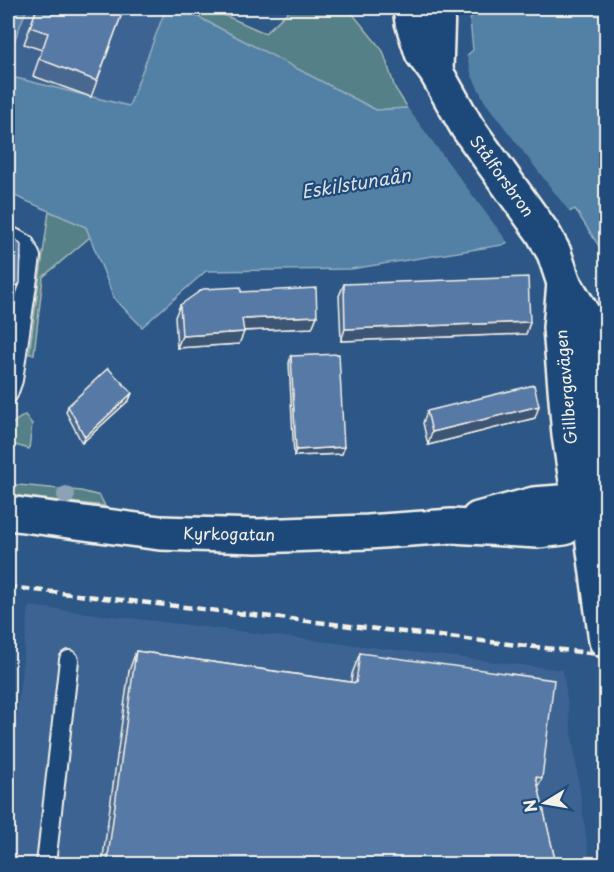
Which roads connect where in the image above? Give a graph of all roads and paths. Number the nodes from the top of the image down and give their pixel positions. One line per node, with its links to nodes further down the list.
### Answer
1 (410, 8): 3 (main road, Stålforsbron)
2 (438, 8): 3 (main road)
3 (436, 72): 5 (main road, Stålforsbron)
4 (8, 235): 6 (lane)
5 (559, 268): 8 (main road, Gillbergavägen)
6 (8, 394)
7 (8, 513): 8 (main road, Kyrkogatan)
8 (596, 526): 9 (main road, Gillbergavägen)
9 (606, 641)
10 (69, 660): 11 (lane)
11 (46, 864)

